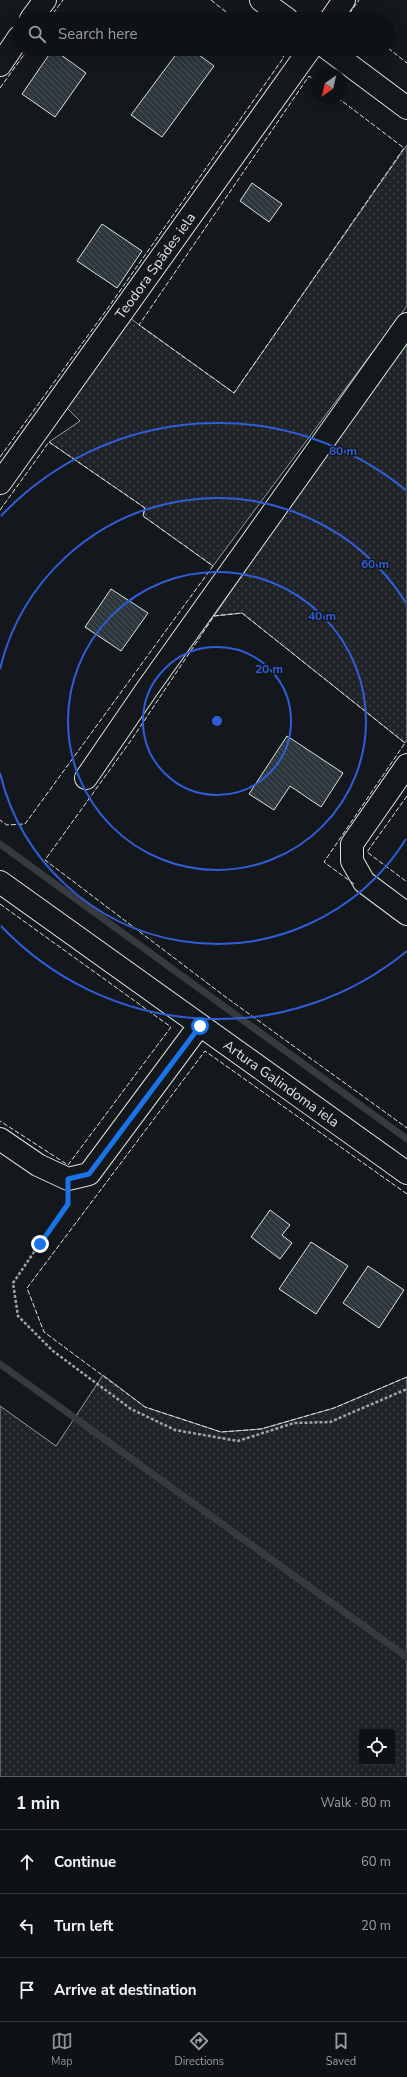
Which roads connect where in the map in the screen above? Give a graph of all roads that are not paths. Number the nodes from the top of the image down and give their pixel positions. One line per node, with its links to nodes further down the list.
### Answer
1 (45, 0): 4 (street)
2 (261, 0): 5 (street)
3 (344, 0): 6 (street)
4 (36, 12)
5 (277, 12)
6 (336, 12)
7 (12, 47): 10 (street)
8 (305, 56): 13 (street, Teodora Spādes iela)
9 (337, 56): 11 (street)
10 (0, 65)
11 (407, 108)
12 (407, 324): 15 (street)
13 (0, 483)
14 (407, 764): 17 (street)
15 (86, 778)
16 (0, 882): 18 (street, Artura Galindoma iela)
17 (407, 914)
18 (200, 1026): 19 (street); 20 (street, Artura Galindoma iela)
19 (0, 1139)
20 (407, 1173)

